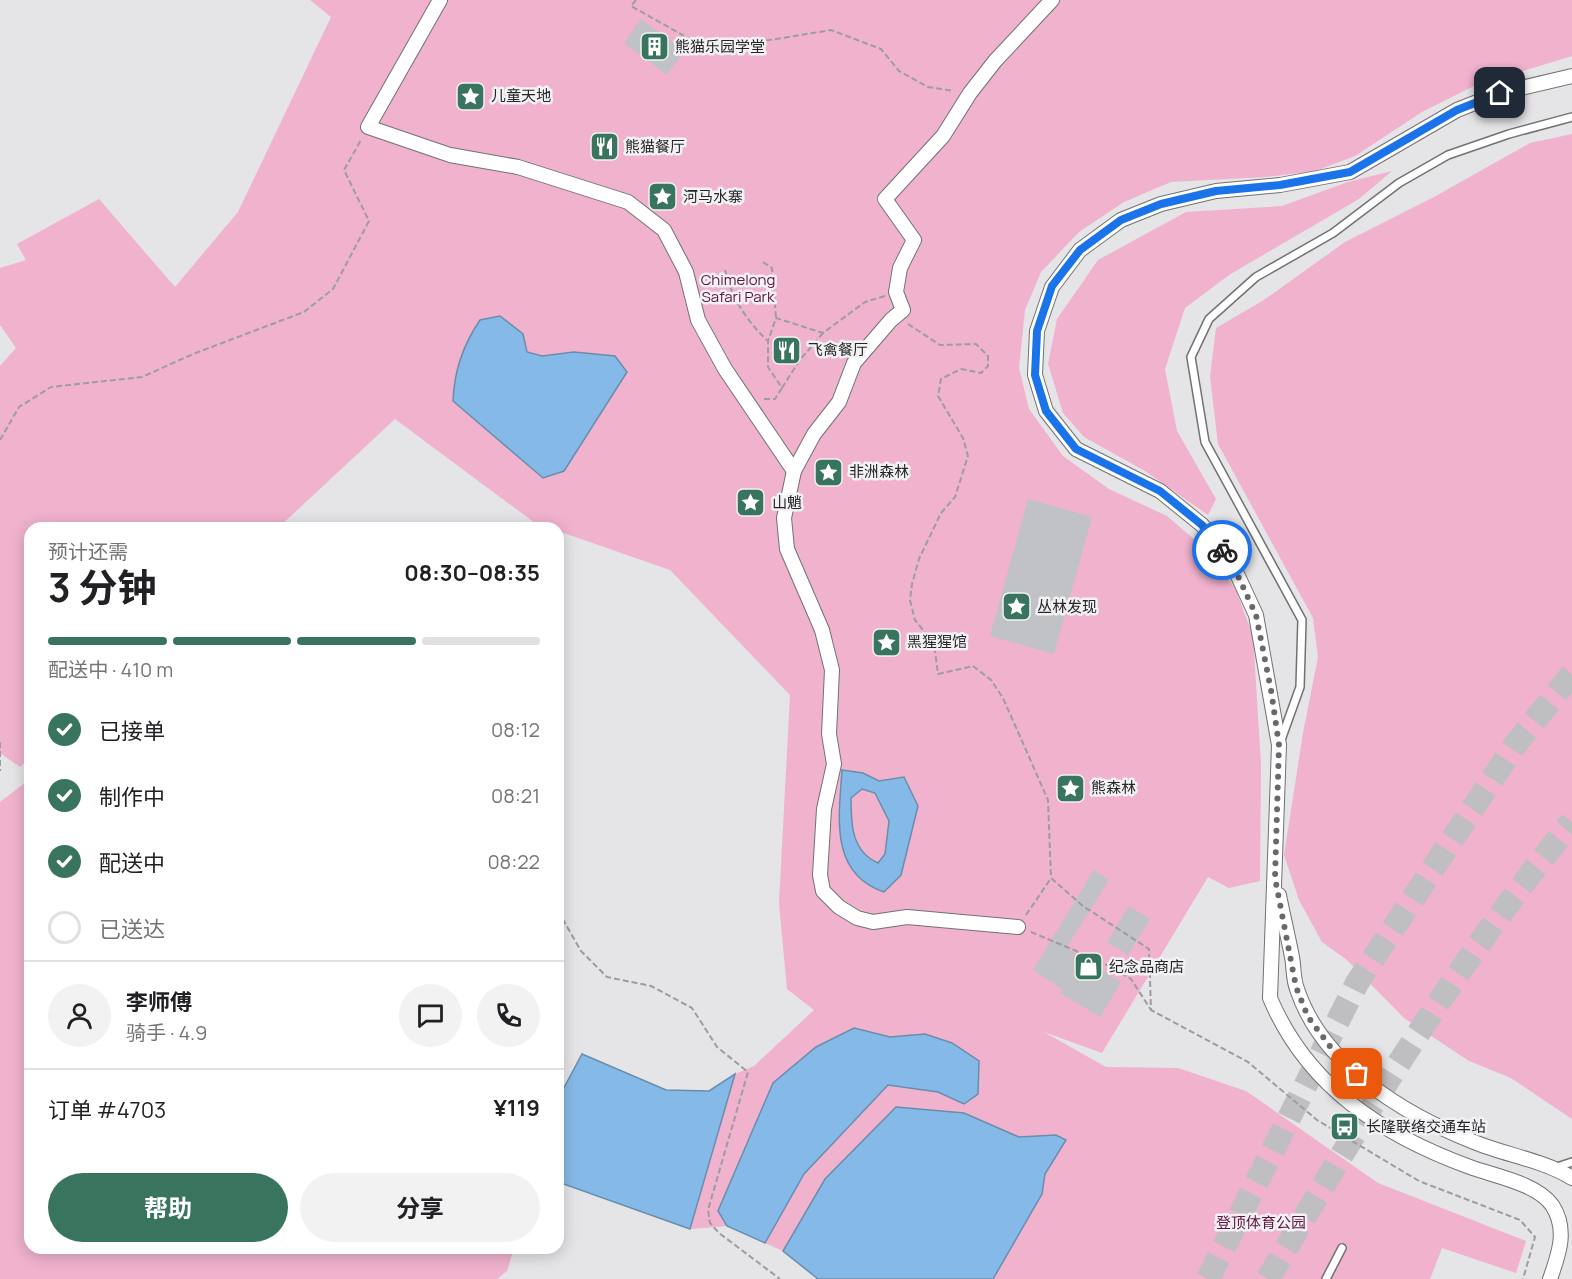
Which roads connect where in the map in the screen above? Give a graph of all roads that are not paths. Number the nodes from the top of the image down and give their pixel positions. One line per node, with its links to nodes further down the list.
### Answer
1 (440, 0): 5 (street)
2 (1052, 0): 5 (street)
3 (1572, 76): 6 (street)
4 (1572, 117): 6 (lane)
5 (794, 471): 8 (street)
6 (1279, 745): 7 (street)
7 (1275, 878): 10 (street); 14 (street)
8 (1018, 927)
9 (1572, 1162): 10 (lane)
10 (1551, 1169): 11 (street)
11 (1572, 1178)
12 (1342, 1248): 13 (lane)
13 (1326, 1279)
14 (1550, 1279)

